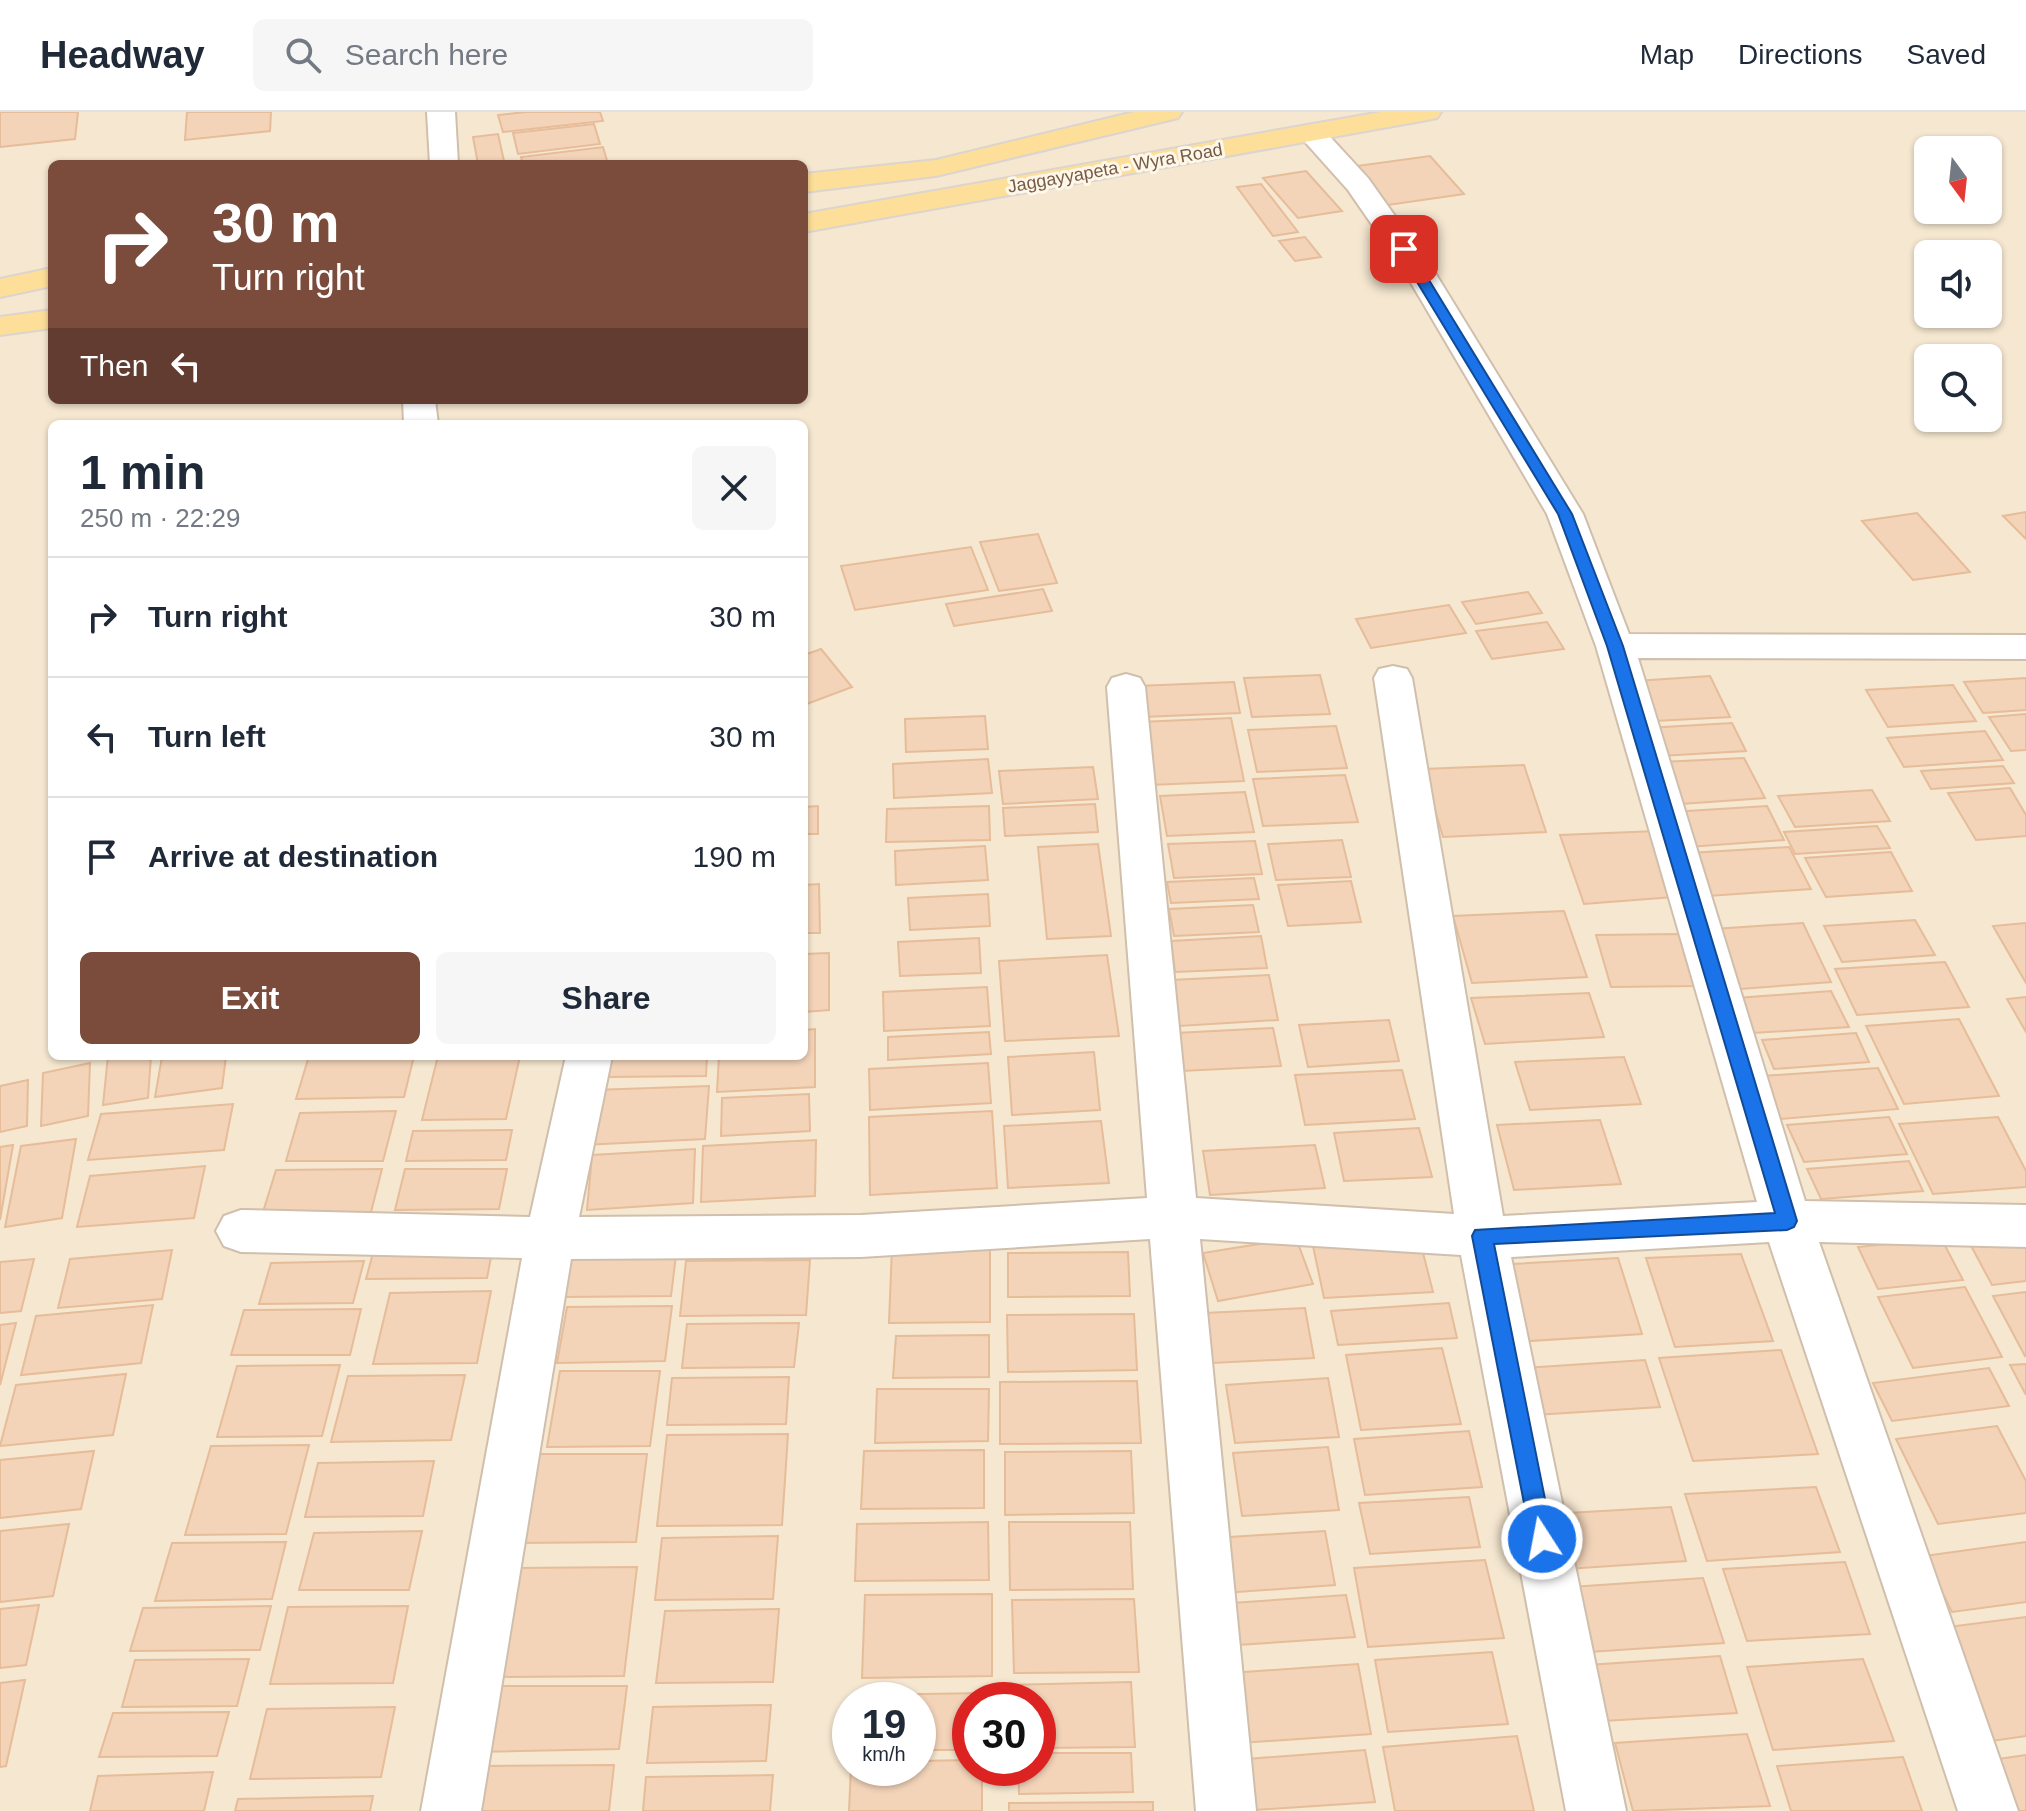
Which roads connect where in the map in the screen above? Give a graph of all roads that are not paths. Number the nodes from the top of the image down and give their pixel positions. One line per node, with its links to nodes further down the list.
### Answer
1 (441, 112): 5 (street)
2 (1168, 112): 6 (main road)
3 (1427, 112): 4 (main road, Jaggayyapeta - Wyra Road)
4 (1311, 133): 7 (main road, Jaggayyapeta - Wyra Road); 12 (street)
5 (444, 160)
6 (808, 183)
7 (808, 222)
8 (48, 278): 9 (main road)
9 (0, 288)
10 (48, 320): 11 (main road)
11 (0, 326)
12 (1615, 646): 13 (street); 18 (street)
13 (2026, 647)
14 (1393, 678): 21 (street)
15 (1126, 687): 17 (street)
16 (588, 1060): 22 (street)
17 (1171, 1217): 21 (street); 22 (street); 24 (street)
18 (1787, 1221): 19 (street); 21 (street); 26 (street)
19 (2026, 1226)
20 (241, 1231): 22 (street)
21 (1482, 1236): 25 (street)
22 (550, 1238): 23 (street)
23 (451, 1811)
24 (1226, 1811)
25 (1596, 1811)
26 (1988, 1811)

